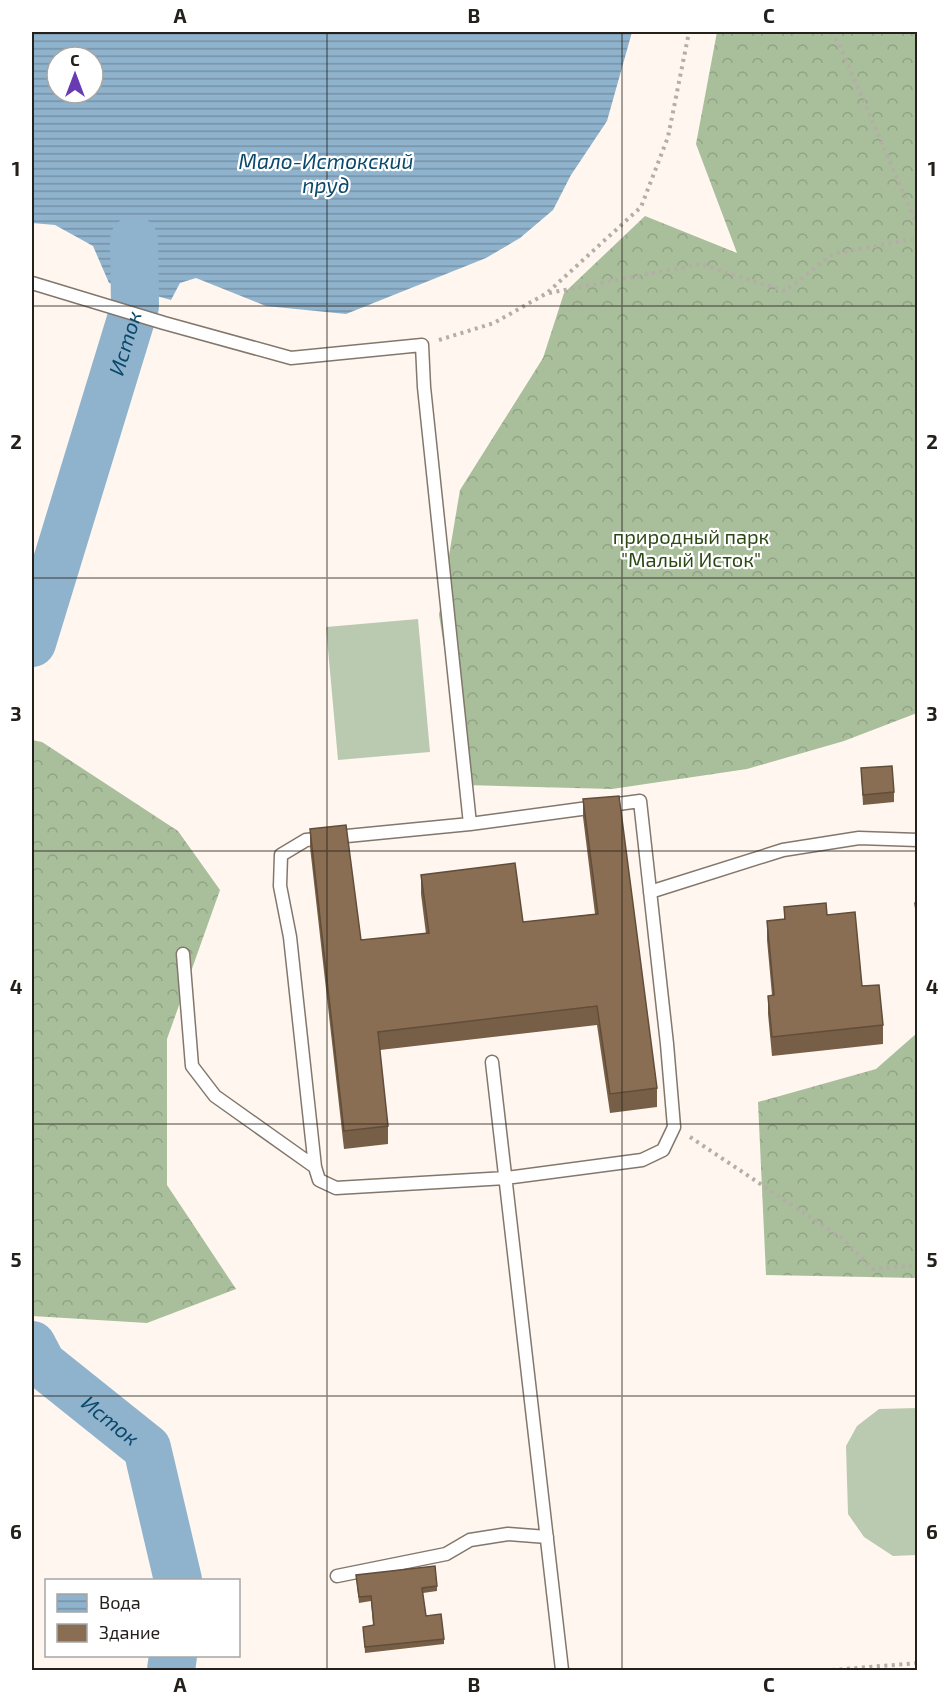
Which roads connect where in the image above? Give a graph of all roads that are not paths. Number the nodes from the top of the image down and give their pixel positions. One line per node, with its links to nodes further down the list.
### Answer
1 (32, 283): 2 (lane)
2 (470, 824): 4 (lane); 7 (lane)
3 (918, 840): 4 (lane)
4 (650, 892): 8 (lane)
5 (183, 954): 7 (lane)
6 (492, 1062): 8 (lane)
7 (315, 1167): 8 (lane)
8 (506, 1178): 9 (lane)
9 (547, 1537): 10 (lane); 11 (lane)
10 (337, 1576)
11 (562, 1671)

